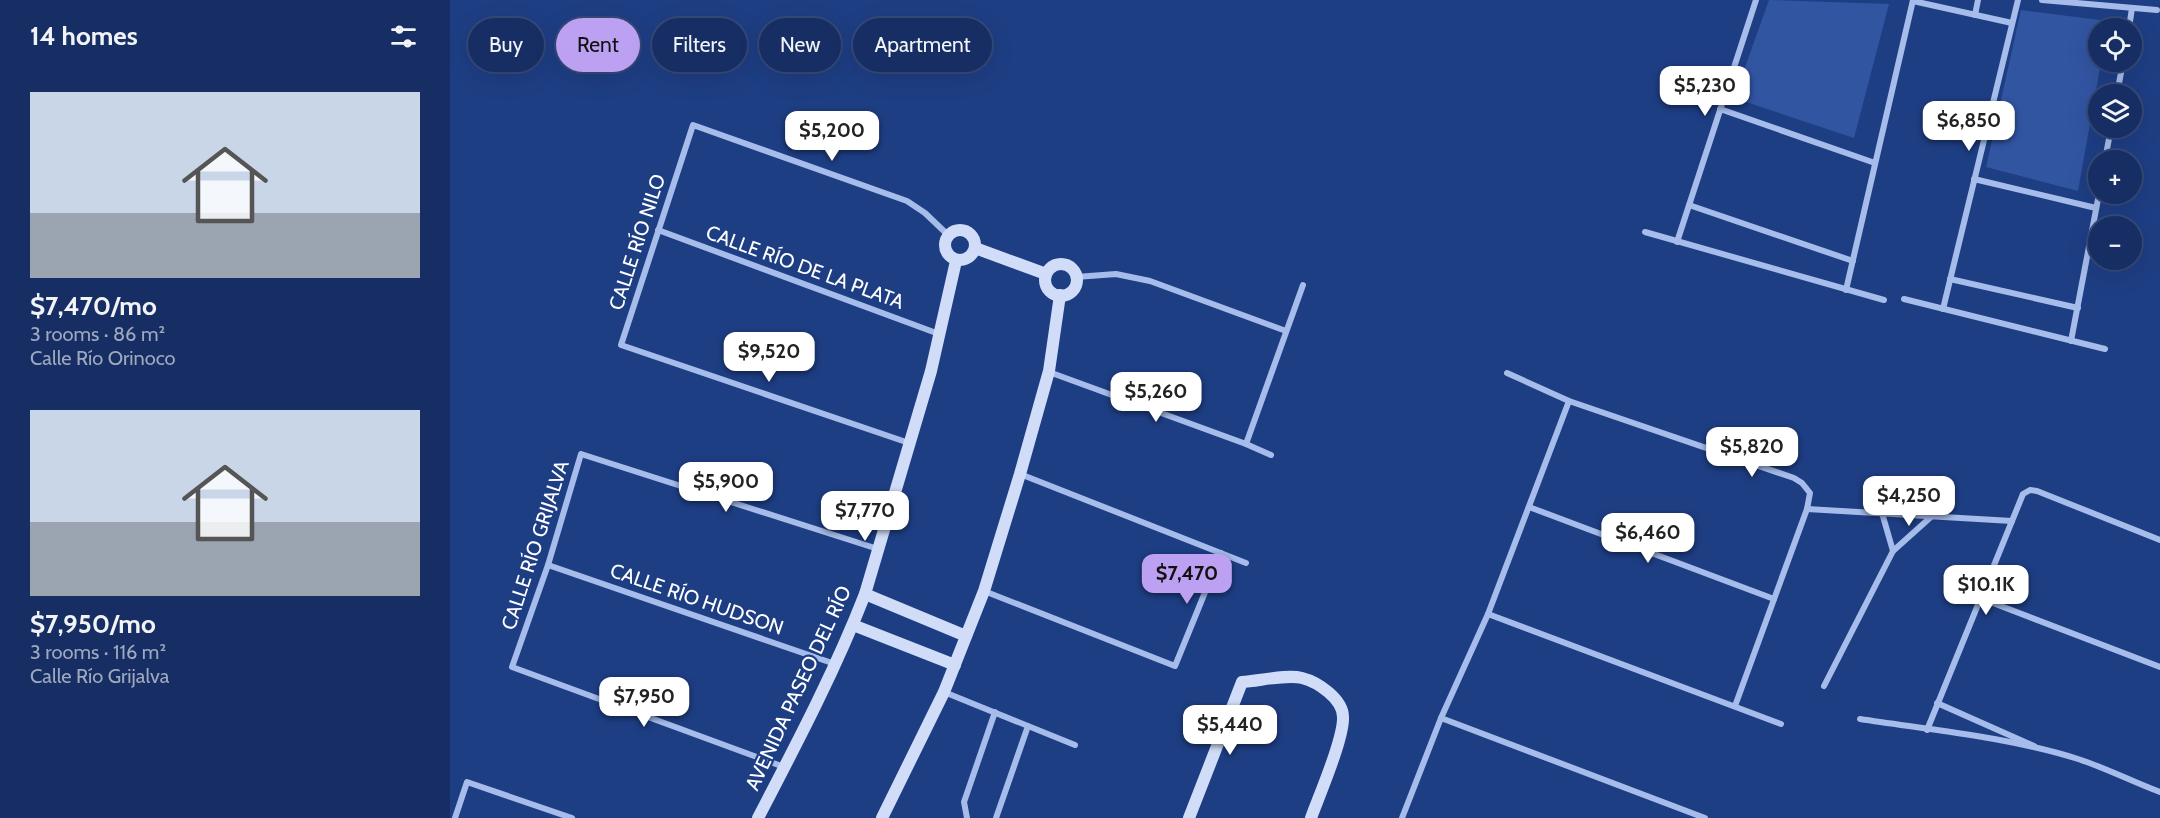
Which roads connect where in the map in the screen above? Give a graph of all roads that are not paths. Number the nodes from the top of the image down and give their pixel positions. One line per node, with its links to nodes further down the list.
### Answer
1 (1756, 0): 13 (street)
2 (1913, 0): 8 (street); 14 (street)
3 (1952, 0): 8 (street)
4 (1978, 0): 10 (street)
5 (2018, 0): 12 (street)
6 (2042, 0): 7 (street)
7 (2132, 8): 9 (street); 11 (street)
8 (1950, 9): 10 (street)
9 (2157, 10)
10 (1975, 15): 12 (street)
11 (2130, 18)
12 (2012, 23): 15 (street)
13 (1720, 109): 14 (street); 17 (street)
14 (1875, 163): 25 (street)
15 (1974, 179): 18 (street); 28 (street)
16 (2097, 204): 18 (street)
17 (1689, 205): 22 (street); 25 (street)
18 (2096, 208): 34 (street)
19 (658, 231): 21 (street, CALLE RÍO NILO); 37 (street, CALLE RÍO DE LA PLATA); 43 (street, CALLE RÍO NILO)
20 (1645, 232): 22 (street)
21 (948, 235): 23 (street); 24 (street)
22 (1677, 242): 30 (street)
23 (975, 248): 24 (street); 26 (street)
24 (956, 261): 37 (street, AVENIDA PASEO DEL RÍO)
25 (1852, 261): 30 (street)
26 (1046, 274): 27 (street); 31 (street)
27 (1076, 277): 31 (street); 36 (street)
28 (1950, 279): 34 (street); 35 (street)
29 (1303, 285): 36 (street)
30 (1846, 290): 33 (street)
31 (1060, 295): 40 (street)
32 (1904, 299): 35 (street)
33 (1884, 300)
34 (2078, 308): 38 (street)
35 (1943, 309): 38 (street)
36 (1286, 331): 44 (street)
37 (940, 334): 43 (street, AVENIDA PASEO DEL RÍO)
38 (2071, 341): 39 (street)
39 (2105, 349)
40 (1049, 371): 44 (street); 46 (street)
41 (1507, 373): 42 (street)
42 (1569, 402): 47 (street); 48 (street)
43 (910, 443): 53 (street, AVENIDA PASEO DEL RÍO)
44 (1246, 444): 45 (street)
45 (1271, 454)
46 (1020, 474): 55 (street); 58 (street)
47 (1529, 507): 61 (street); 62 (street)
48 (1807, 509): 49 (street); 61 (street)
49 (1882, 513): 50 (street); 54 (street)
50 (1932, 516): 51 (street); 54 (street)
51 (2012, 521): 52 (street); 60 (street)
52 (2160, 540)
53 (879, 549): 57 (street, CALLE RÍO GRIJALVA); 59 (street, AVENIDA PASEO DEL RÍO)
54 (1893, 552): 68 (street)
55 (1221, 553): 56 (street); 58 (street)
56 (1246, 563)
57 (548, 565): 65 (street, CALLE RÍO HUDSON); 80 (street, CALLE RÍO GRIJALVA)
58 (984, 591): 64 (street)
59 (865, 594): 63 (street, AVENIDA PASEO DEL RÍO); 64 (street)
60 (1980, 598): 67 (street); 70 (street)
61 (1774, 599): 71 (street)
62 (1488, 614): 71 (street); 73 (street)
63 (853, 625): 65 (street, AVENIDA PASEO DEL RÍO); 66 (street)
64 (966, 636): 66 (street)
65 (835, 664): 80 (street, AVENIDA PASEO DEL RÍO)
66 (955, 665): 69 (street)
67 (2160, 667)
68 (1824, 686)
69 (944, 692): 72 (street); 82 (street)
70 (1937, 704): 77 (street); 79 (street)
71 (1735, 706): 75 (street)
72 (995, 712): 76 (street); 86 (street)
73 (1441, 718): 90 (street); 91 (street)
74 (1860, 719): 77 (street)
75 (1781, 724)
76 (1028, 726): 78 (street); 87 (street)
77 (1927, 730): 79 (street)
78 (1075, 745)
79 (2046, 751): 81 (street)
80 (784, 767): 85 (street, AVENIDA PASEO DEL RÍO)
81 (2160, 792)
82 (885, 816)
83 (455, 818): 84 (street)
84 (572, 818)
85 (758, 818)
86 (967, 818)
87 (996, 818)
88 (1190, 818): 89 (street)
89 (1311, 818)
90 (1402, 818)
91 (1705, 818)

